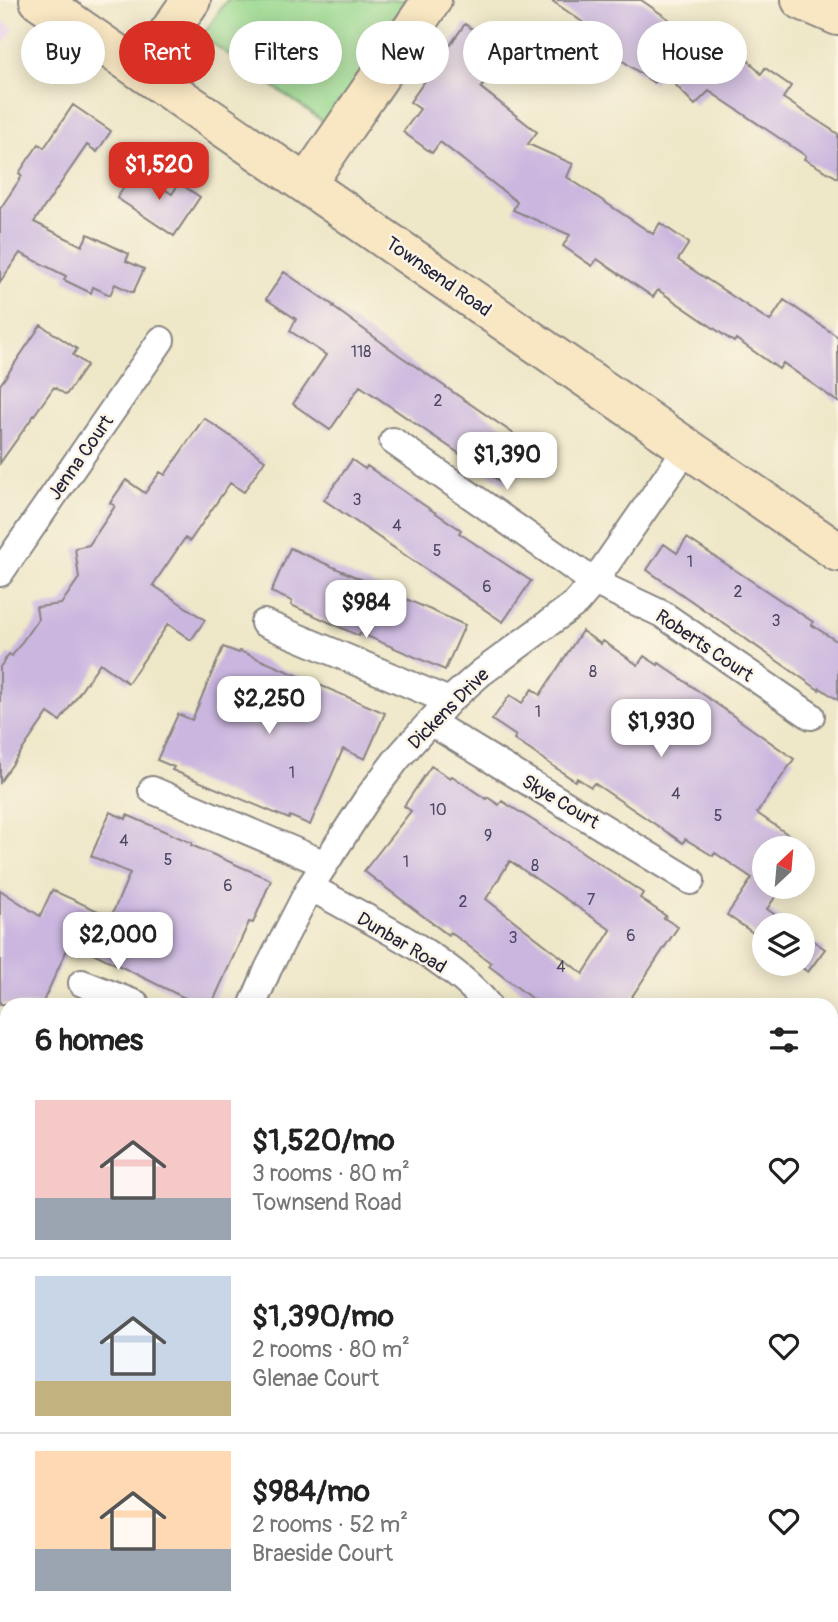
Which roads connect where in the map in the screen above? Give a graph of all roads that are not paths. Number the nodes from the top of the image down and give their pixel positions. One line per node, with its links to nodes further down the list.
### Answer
1 (39, 0): 5 (main road, Townsend Road)
2 (191, 0): 4 (main road)
3 (432, 0): 7 (main road)
4 (177, 21)
5 (119, 55)
6 (161, 84): 7 (main road, Townsend Road)
7 (306, 184): 10 (main road, Townsend Road)
8 (161, 340): 12 (street, Jenna Court)
9 (393, 441): 13 (street, Roberts Court)
10 (687, 447): 11 (main road, Townsend Road); 13 (street, Dickens Drive)
11 (838, 552)
12 (0, 573)
13 (594, 582): 15 (street, Dickens Drive); 16 (street, Roberts Court)
14 (264, 623): 15 (street)
15 (449, 701): 17 (street, Dickens Drive)
16 (811, 716)
17 (430, 722): 19 (street, Dickens Drive); 20 (street, Skye Court)
18 (152, 790): 19 (street)
19 (325, 864): 21 (street, Dickens Drive)
20 (691, 881)
21 (310, 887): 24 (street, Dickens Drive); 25 (street, Dunbar Road)
22 (82, 983): 23 (street)
23 (121, 998)
24 (256, 998)
25 (482, 998)

